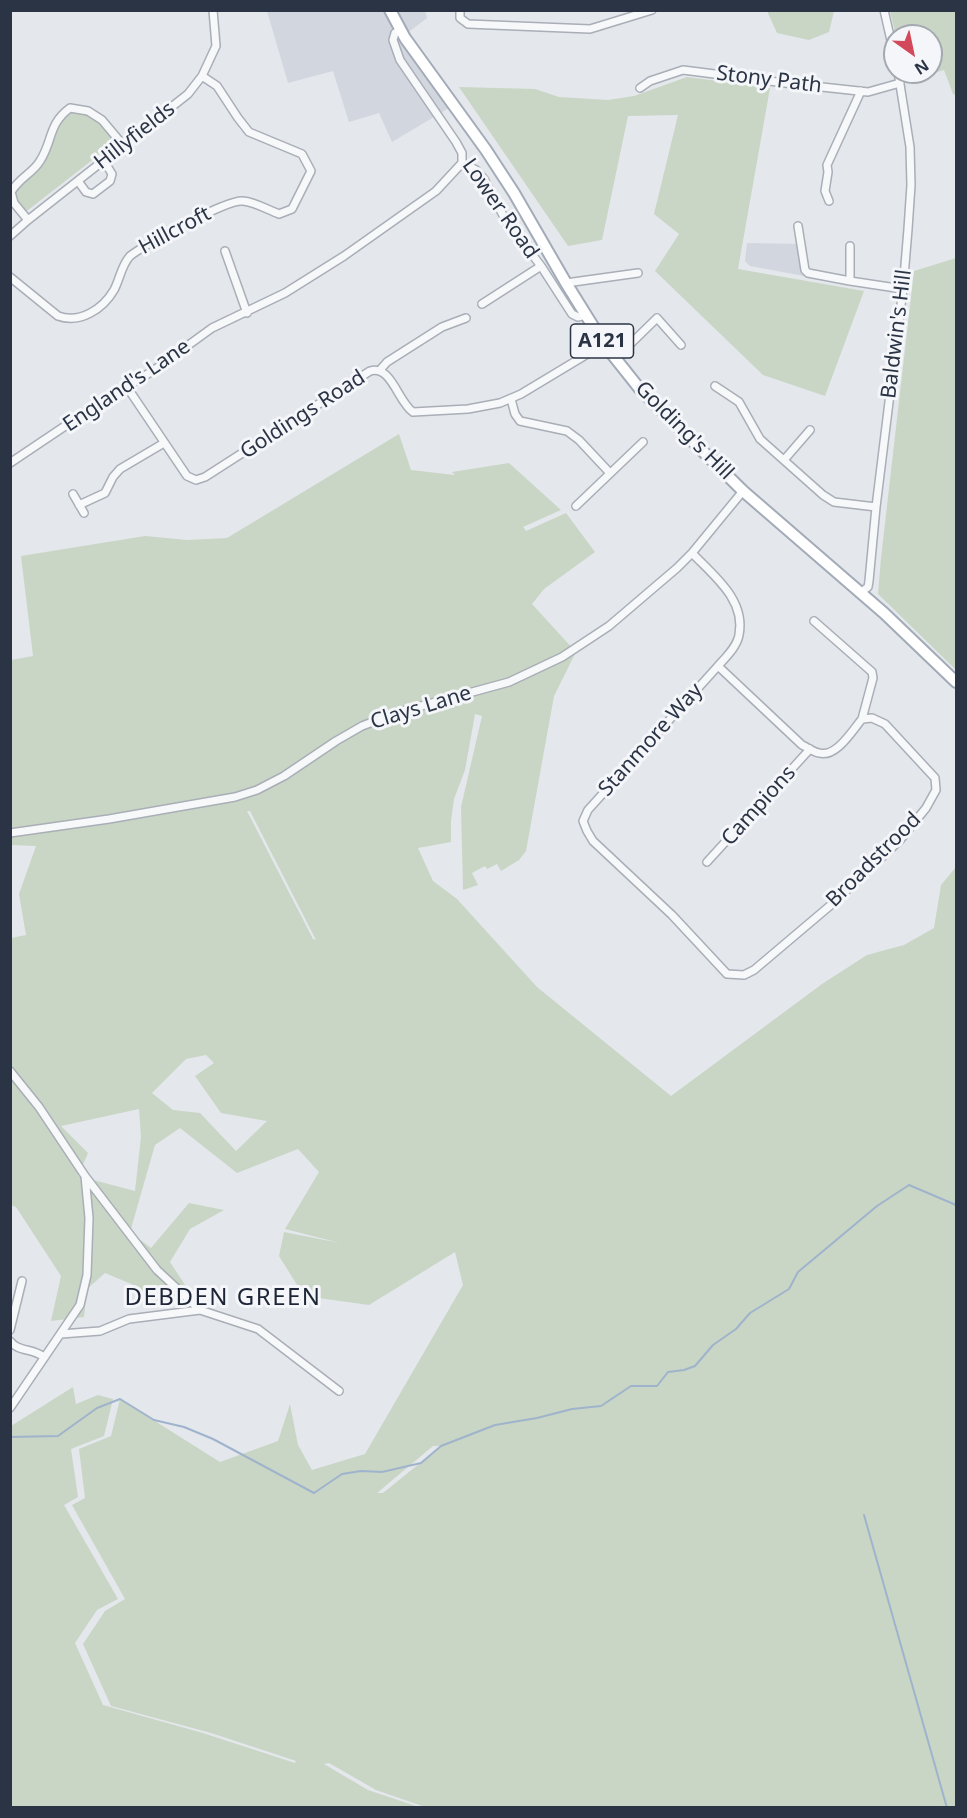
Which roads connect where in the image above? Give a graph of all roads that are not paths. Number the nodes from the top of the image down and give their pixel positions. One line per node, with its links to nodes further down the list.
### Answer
1 (213, 10): 6 (street, Hillyfields)
2 (390, 10): 5 (main road, Golding's Hill / A121)
3 (460, 10): 4 (street)
4 (652, 10)
5 (400, 30): 13 (street, Lower Road); 25 (main road, Golding's Hill / A121)
6 (202, 76): 11 (street, Hillyfields); 23 (street, Hillcroft)
7 (896, 84): 10 (street, Stony Path)
8 (900, 84): 26 (street, Baldwin's Hill)
9 (640, 88): 10 (street, Stony Path)
10 (861, 91): 15 (street)
11 (123, 145): 12 (street, Hillyfields); 16 (street)
12 (104, 161): 14 (street, Hillyfields); 14 (street)
13 (462, 163): 21 (street, Lower Road); 28 (street, England's Lane)
14 (78, 181): 16 (street, Hillyfields)
15 (829, 201)
16 (28, 220): 18 (street, Hillyfields)
17 (798, 226): 24 (street)
18 (10, 236)
19 (850, 246): 24 (street)
20 (225, 251): 28 (street)
21 (541, 266): 27 (street); 29 (street, Lower Road)
22 (638, 273): 25 (street)
23 (10, 277)
24 (850, 281): 26 (street)
25 (566, 283): 29 (main road, Golding's Hill / A121)
26 (903, 289): 48 (street, Baldwin's Hill)
27 (482, 304)
28 (247, 313): 36 (street, England's Lane)
29 (586, 315): 31 (main road, Golding's Hill / A121)
30 (466, 318): 34 (street)
31 (604, 344): 33 (main road, Golding's Hill / A121); 37 (street, Goldings Road)
32 (681, 345): 33 (street)
33 (615, 359): 44 (main road, Golding's Hill / A121)
34 (380, 370): 37 (street, Goldings Road); 40 (street, Goldings Road)
35 (715, 386): 41 (street)
36 (127, 387): 40 (street, Goldings Road); 42 (street, England's Lane)
37 (511, 399): 43 (street)
38 (810, 430): 41 (street)
39 (642, 442): 43 (street)
40 (164, 443): 46 (street)
41 (784, 460): 48 (street)
42 (10, 464)
43 (609, 472): 47 (street)
44 (743, 490): 50 (street, Clays Lane); 51 (main road, Golding's Hill / A121)
45 (74, 494): 46 (street)
46 (80, 505): 49 (street)
47 (576, 506)
48 (876, 507): 51 (street, Baldwin's Hill)
49 (84, 513)
50 (692, 553): 53 (street, Stanmore Way); 57 (street, Clays Lane)
51 (860, 593): 54 (main road, Golding's Hill / A121)
52 (814, 621): 55 (street)
53 (718, 666): 56 (street); 59 (street, Stanmore Way)
54 (957, 682)
55 (862, 719): 56 (street); 59 (street, Broadstrood)
56 (810, 749): 58 (street, Campions)
57 (10, 833)
58 (707, 862)
59 (672, 915)
60 (10, 1071): 61 (street)
61 (85, 1176): 63 (street); 65 (street)
62 (22, 1281): 64 (street)
63 (200, 1310): 65 (street); 68 (street)
64 (10, 1330)
65 (62, 1334): 67 (street)
66 (10, 1341): 67 (street)
67 (44, 1357): 69 (street)
68 (339, 1391)
69 (10, 1408)

